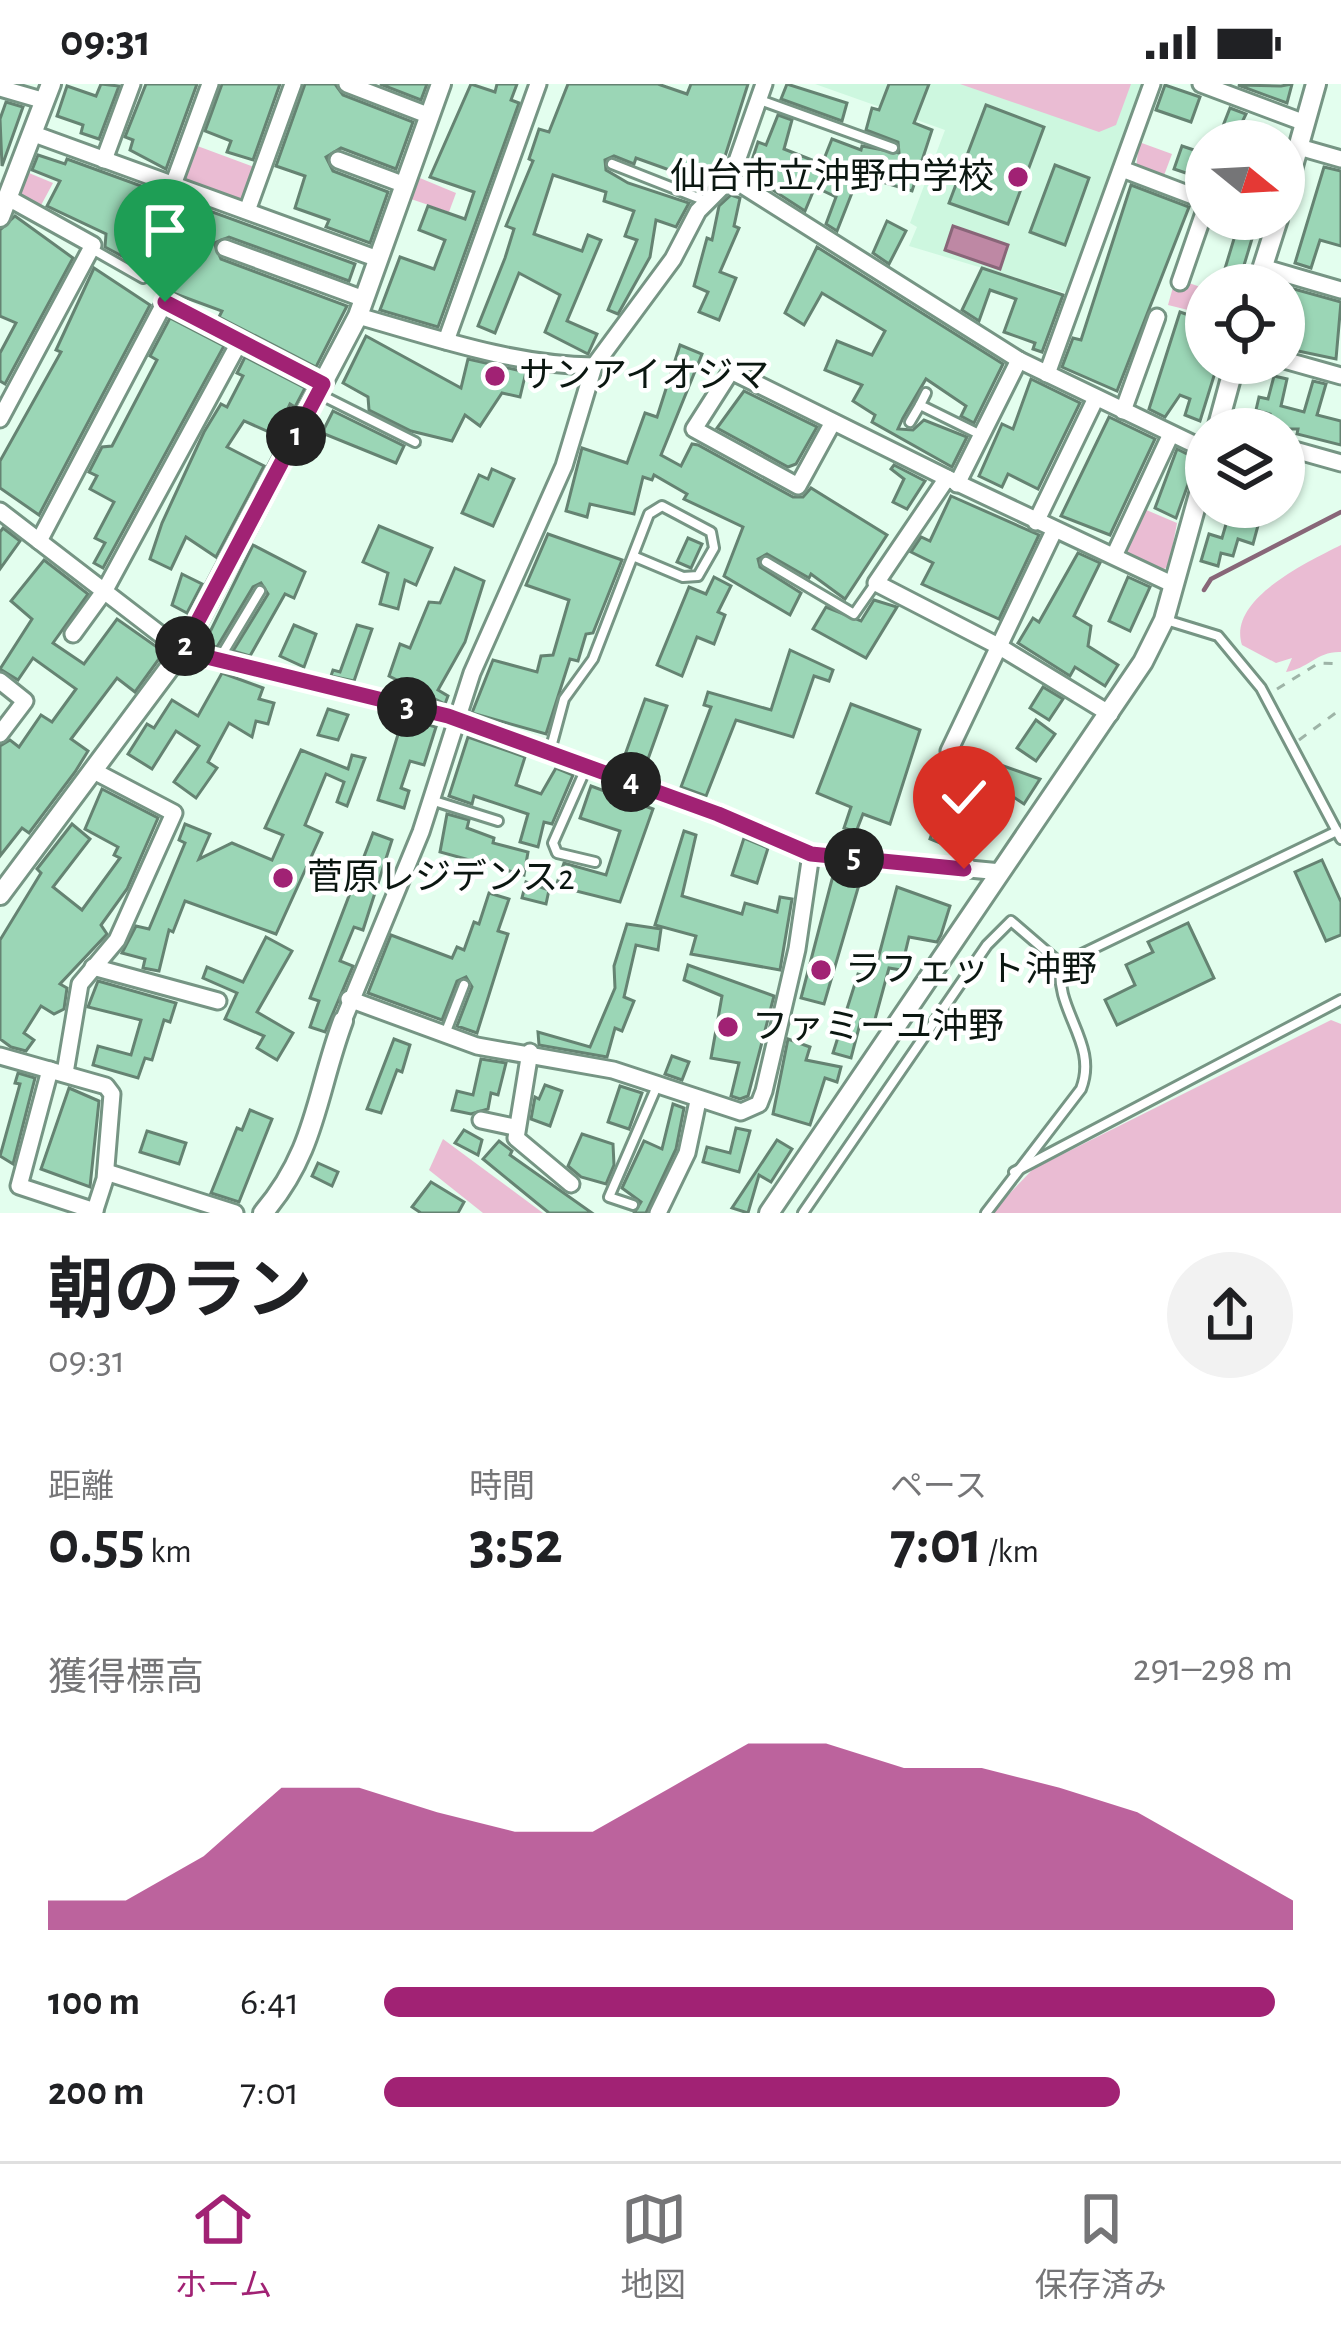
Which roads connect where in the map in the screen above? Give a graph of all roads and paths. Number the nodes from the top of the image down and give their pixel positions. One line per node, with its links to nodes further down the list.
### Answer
1 (132, 84): 20 (street)
2 (210, 84): 25 (street)
3 (293, 84): 30 (street)
4 (347, 84): 13 (street)
5 (441, 84): 13 (street)
6 (538, 84): 43 (street)
7 (1152, 84): 23 (street)
8 (1201, 84): 14 (street)
9 (1316, 84): 15 (street)
10 (0, 88): 12 (street)
11 (761, 92): 17 (lane); 24 (street)
12 (48, 93): 16 (street)
13 (430, 116): 26 (street)
14 (1297, 120)
15 (1305, 123)
16 (34, 134): 20 (street); 28 (street)
17 (893, 148)
18 (1305, 149): 19 (street)
19 (1341, 159)
20 (104, 160): 25 (street)
21 (338, 160): 26 (street)
22 (612, 164): 29 (lane)
23 (1122, 169): 27 (street); 47 (street)
24 (731, 178): 29 (street); 44 (street)
25 (173, 185): 30 (street)
26 (405, 185): 35 (street)
27 (1185, 195)
28 (10, 199): 31 (street); 34 (street)
29 (706, 201): 45 (street)
30 (247, 211): 35 (street)
31 (0, 218)
32 (1194, 240): 37 (street)
33 (225, 248): 40 (street)
34 (91, 249): 36 (lane); 54 (street)
35 (378, 260): 40 (street)
36 (143, 278)
37 (1180, 281)
38 (1305, 284): 39 (street)
39 (1341, 290)
40 (362, 308): 43 (street); 49 (street)
41 (1156, 317): 53 (street)
42 (240, 341): 49 (street); 68 (street); 74 (street)
43 (446, 341): 45 (street)
44 (1019, 360): 47 (street); 58 (street)
45 (594, 365): 86 (street)
46 (1305, 365): 48 (street)
47 (1047, 374): 51 (street)
48 (1341, 376)
49 (321, 389): 60 (lane); 79 (street)
50 (926, 393): 52 (lane)
51 (1096, 398): 53 (street); 65 (street)
52 (920, 405): 56 (lane); 58 (lane)
53 (1124, 411): 57 (street)
54 (0, 419)
55 (833, 422): 55 (street); 63 (street)
56 (910, 422)
57 (1172, 434): 59 (street); 70 (street)
58 (984, 436): 63 (street)
59 (1185, 440)
60 (415, 442)
61 (1305, 453): 62 (street)
62 (1341, 463)
63 (952, 481): 65 (street); 72 (street)
64 (0, 511): 68 (street)
65 (1036, 522): 67 (street)
66 (1190, 528): 73 (street)
67 (1054, 531): 70 (street); 78 (street)
68 (39, 541): 74 (street)
69 (633, 556): 69 (lane); 90 (lane)
70 (1114, 556): 73 (street)
71 (766, 562): 72 (lane)
72 (876, 583): 78 (street)
73 (1174, 585): 76 (street)
74 (105, 590): 77 (street); 79 (street)
75 (260, 591): 80 (lane)
76 (1164, 620): 83 (lane); 85 (street)
77 (73, 634)
78 (1000, 647): 85 (street); 89 (street)
79 (182, 651): 80 (street); 92 (street)
80 (218, 661): 86 (street)
81 (1341, 664): 83 (path)
82 (0, 682): 87 (street)
83 (1265, 696): 88 (lane)
84 (1341, 709): 88 (path)
85 (1110, 714): 98 (street)
86 (454, 719): 90 (street); 93 (street)
87 (0, 734)
88 (1293, 745): 95 (lane)
89 (949, 751)
90 (550, 752): 91 (street)
91 (587, 766): 96 (street); 97 (lane)
92 (92, 770): 99 (street); 101 (street)
93 (430, 800): 94 (lane); 103 (street)
94 (498, 821)
95 (1339, 835): 100 (lane)
96 (811, 854): 98 (street); 112 (street)
97 (595, 862)
98 (1001, 872): 123 (street)
99 (0, 895)
100 (1061, 964): 116 (lane); 124 (lane)
101 (93, 967): 105 (street); 110 (street)
102 (464, 986): 107 (lane)
103 (349, 999): 106 (street); 107 (street)
104 (1341, 1000): 116 (lane)
105 (218, 1001)
106 (343, 1021): 121 (street)
107 (445, 1034): 108 (street)
108 (530, 1052): 111 (street); 114 (street)
109 (0, 1056): 110 (street)
110 (57, 1072): 115 (street); 119 (street)
111 (657, 1086): 112 (street); 118 (lane)
112 (698, 1101): 122 (street)
113 (481, 1120): 114 (street)
114 (514, 1127): 117 (street)
115 (106, 1172): 119 (street); 120 (street)
116 (1014, 1172): 125 (lane)
117 (571, 1184)
118 (634, 1205)
119 (95, 1212)
120 (235, 1213)
121 (263, 1213)
122 (658, 1213)
123 (769, 1213)
124 (803, 1213)
125 (986, 1213)

